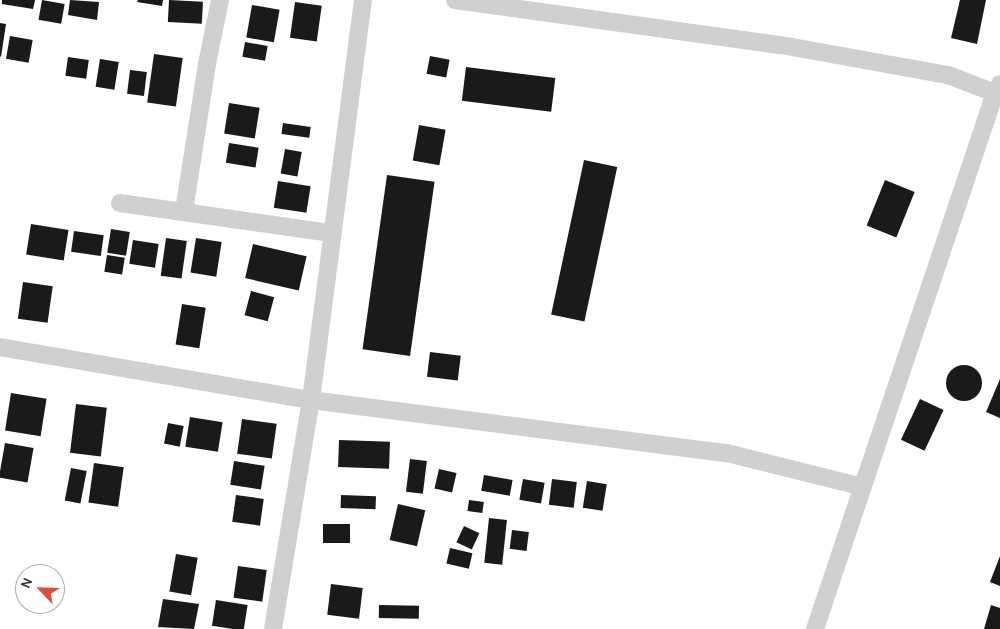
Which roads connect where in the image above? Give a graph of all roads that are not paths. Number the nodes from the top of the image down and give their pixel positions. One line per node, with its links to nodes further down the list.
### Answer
1 (220, 0): 7 (street)
2 (362, 0): 8 (street)
3 (455, 0): 4 (street)
4 (520, 4): 5 (street)
5 (998, 90): 11 (street)
6 (120, 203): 7 (street)
7 (184, 211): 8 (street)
8 (332, 234): 10 (street)
9 (0, 347): 10 (street)
10 (310, 400): 11 (street); 12 (street)
11 (863, 487): 13 (street)
12 (273, 629)
13 (815, 629)

